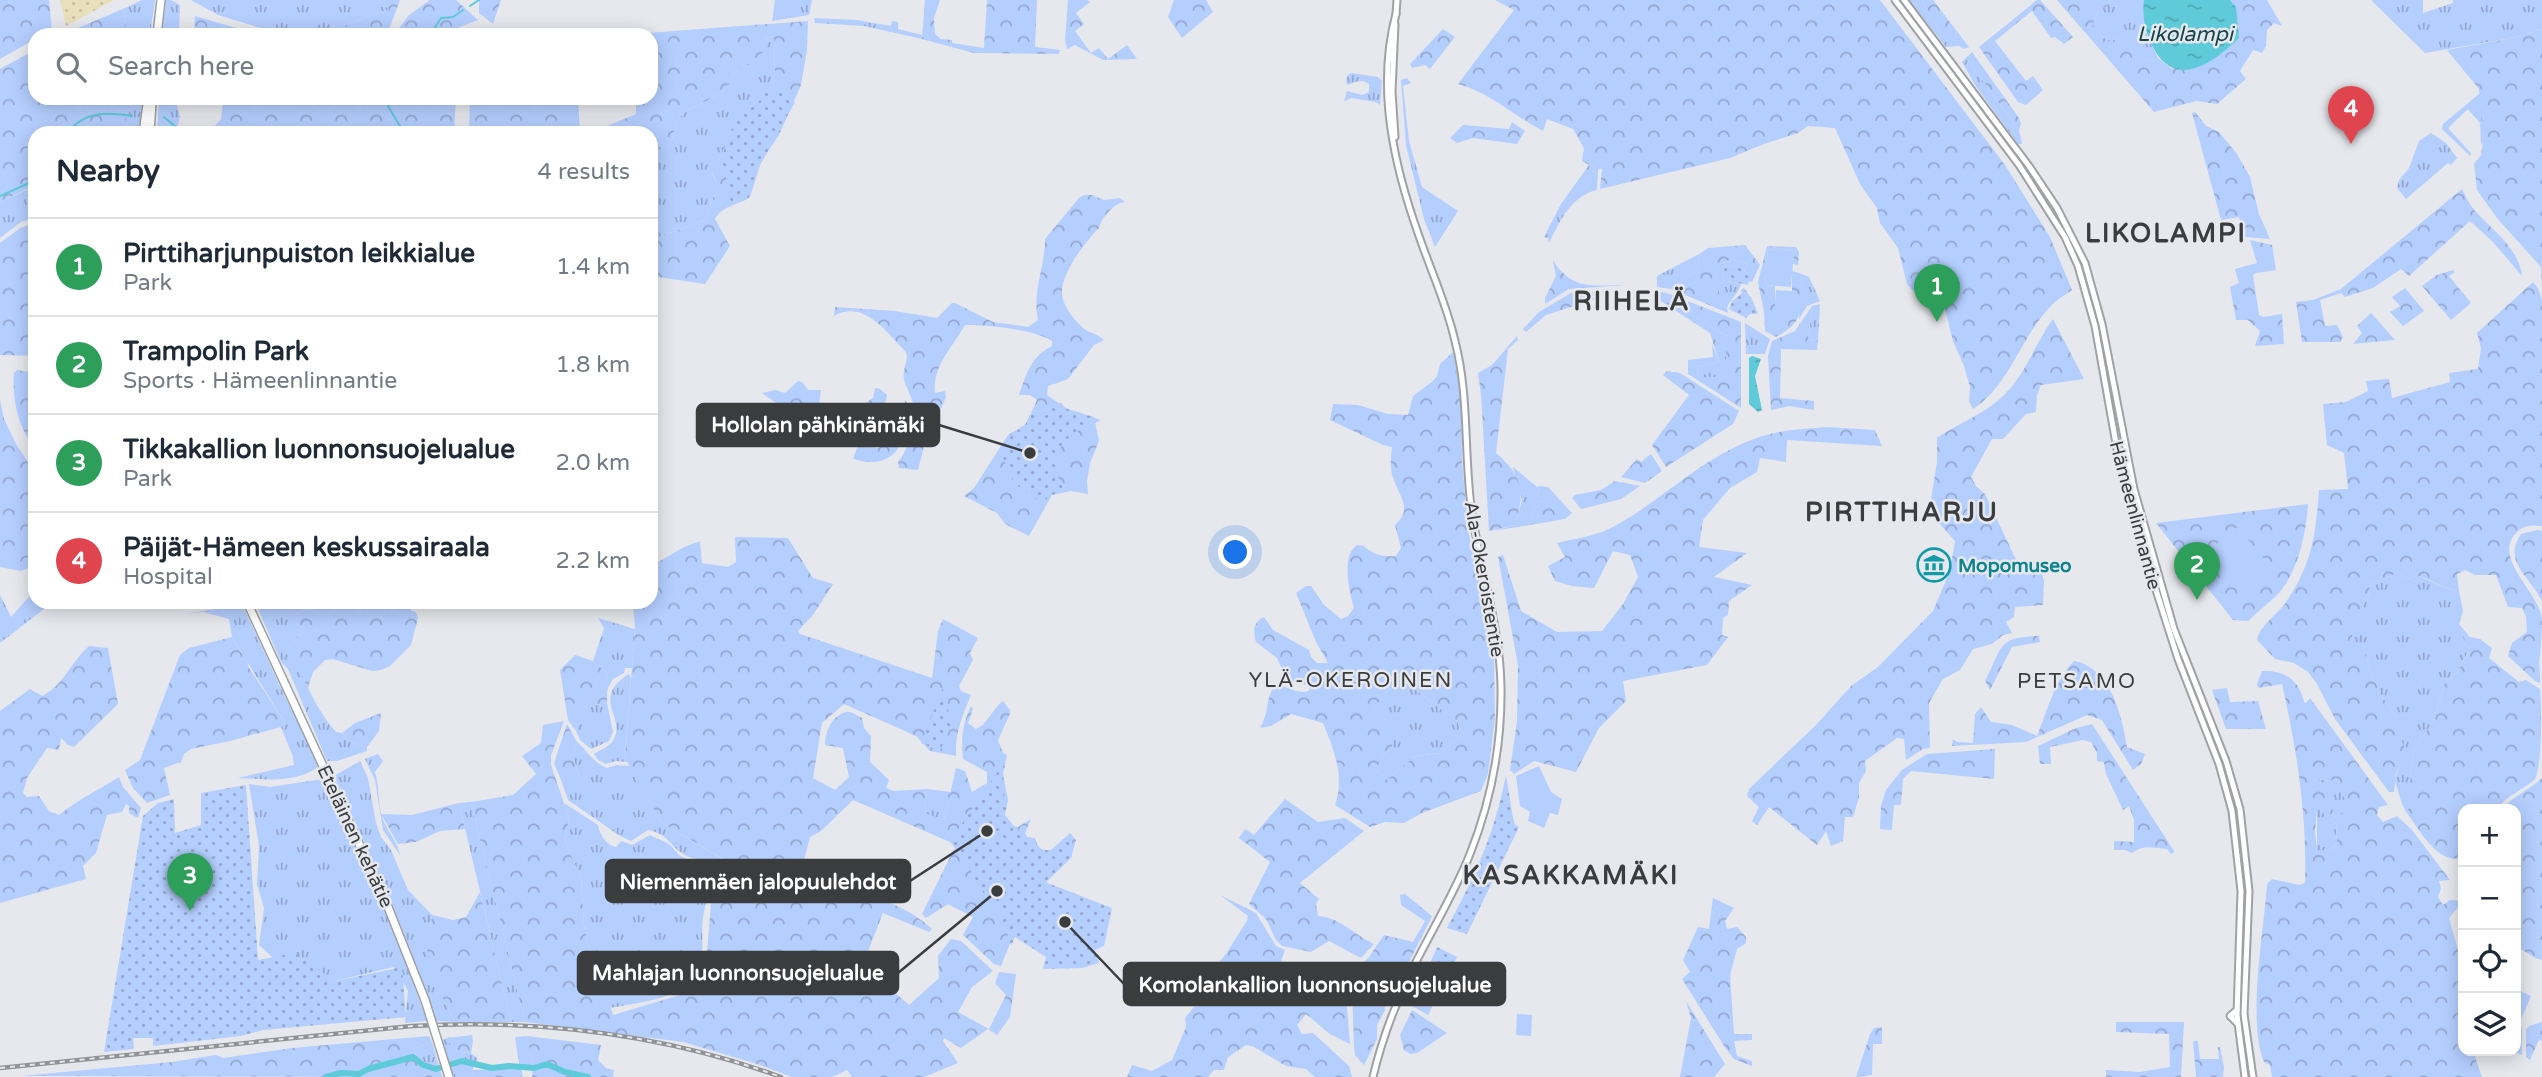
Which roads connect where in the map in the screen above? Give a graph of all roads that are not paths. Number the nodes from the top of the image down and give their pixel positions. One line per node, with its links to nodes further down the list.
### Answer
1 (161, 0): 5 (highway)
2 (1397, 0): 12 (main road, Ala-Okeroistentie)
3 (1895, 0): 13 (main road, Hämeenlinnantie)
4 (1904, 0): 14 (main road, Hämeenlinnantie)
5 (158, 28)
6 (149, 105): 8 (highway)
7 (150, 105): 9 (highway)
8 (144, 126)
9 (150, 126)
10 (250, 609): 11 (highway, Eteläinen kehätie, bridge)
11 (449, 1077)
12 (1373, 1077)
13 (2245, 1077)
14 (2253, 1077)

